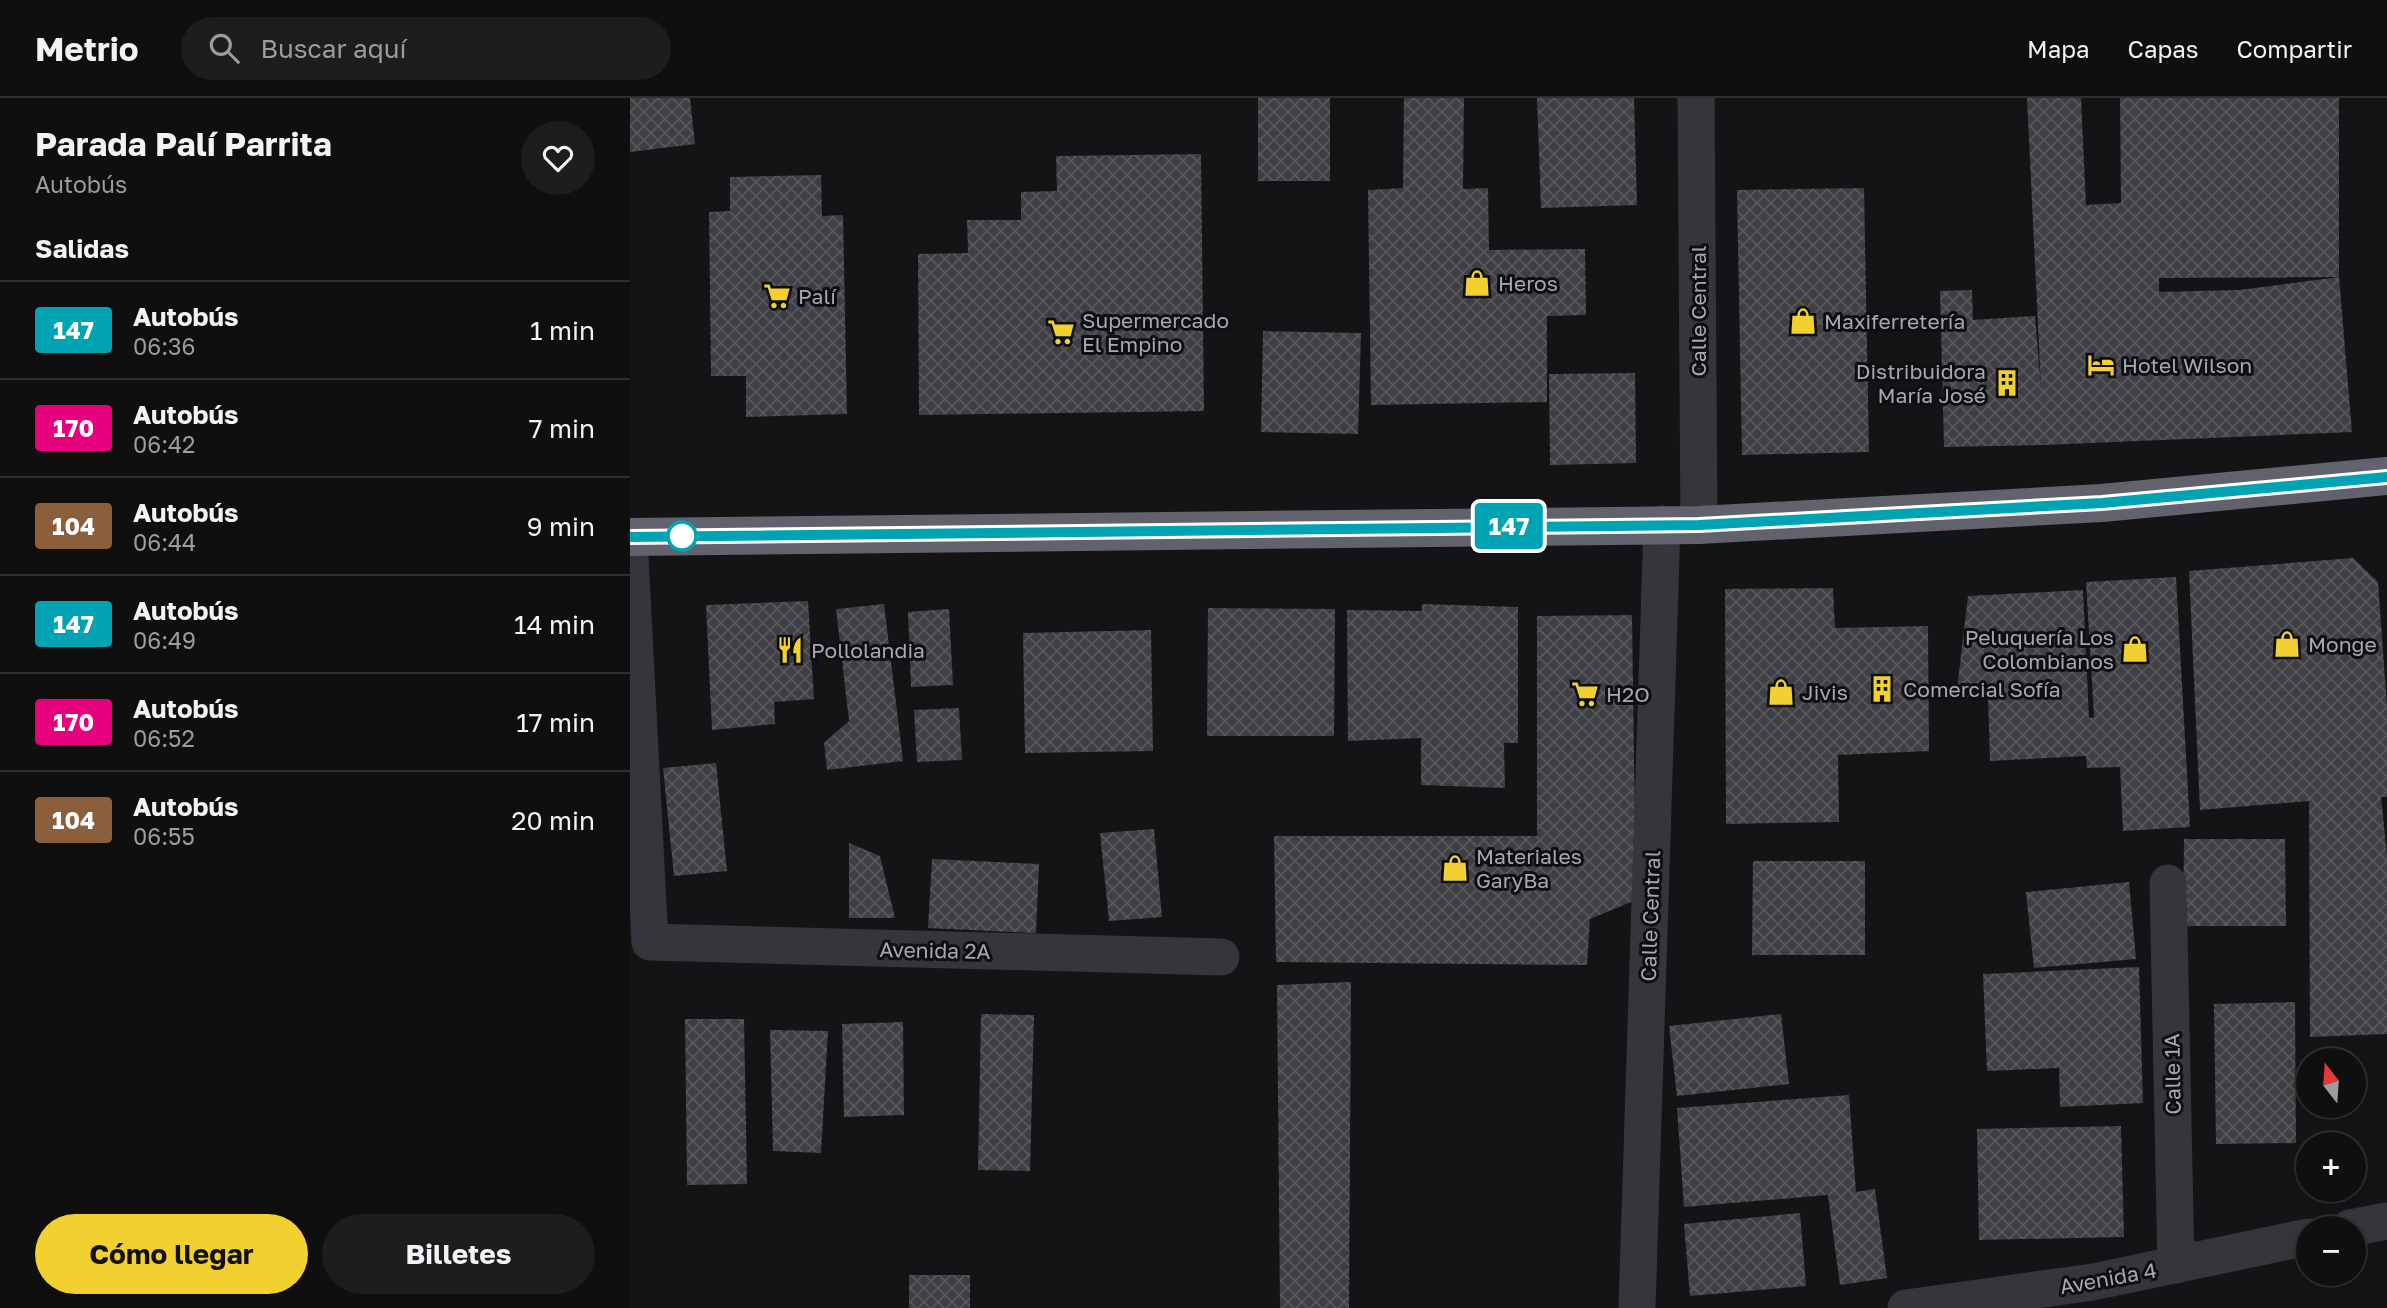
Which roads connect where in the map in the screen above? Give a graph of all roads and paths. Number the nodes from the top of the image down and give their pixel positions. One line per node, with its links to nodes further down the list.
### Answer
1 (1696, 98): 3 (street, Calle Central)
2 (2387, 477): 3 (highway)
3 (1681, 525): 4 (highway); 13 (street, Calle Central)
4 (630, 537)
5 (630, 558): 7 (street, Avenida 2A)
6 (2168, 883): 11 (street, Calle 1A)
7 (1220, 957)
8 (2387, 1221): 9 (street)
9 (2366, 1225)
10 (2296, 1240): 11 (street, Avenida 4)
11 (2176, 1265): 12 (street, Avenida 4)
12 (2093, 1295): 14 (street, Avenida 4)
13 (1637, 1308)
14 (1906, 1308)

